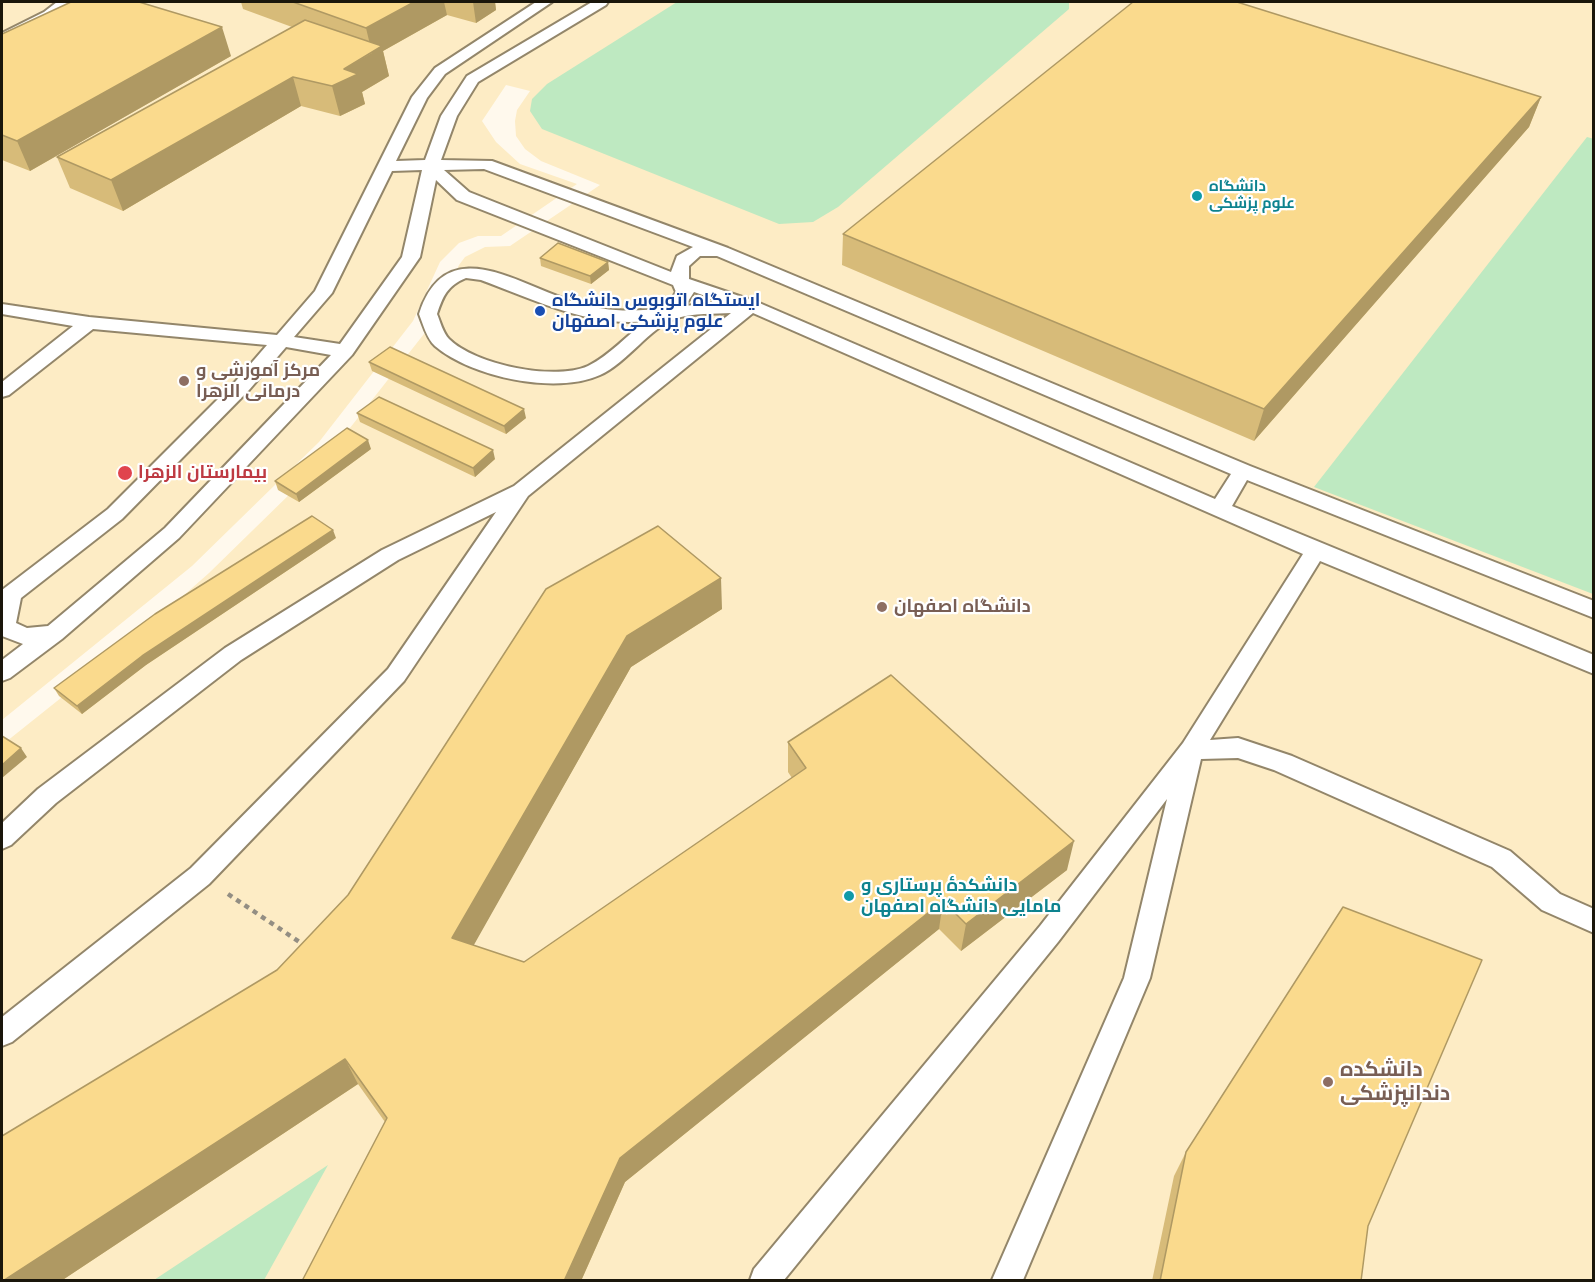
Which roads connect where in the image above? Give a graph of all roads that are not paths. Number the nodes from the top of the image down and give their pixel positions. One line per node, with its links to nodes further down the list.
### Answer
1 (64, 2): 4 (lane)
2 (545, 2): 5 (lane)
3 (601, 2): 6 (lane)
4 (2, 38)
5 (386, 166): 6 (lane); 13 (lane)
6 (431, 166): 7 (lane); 8 (lane); 14 (lane)
7 (722, 252): 8 (lane); 16 (lane)
8 (679, 281): 9 (lane); 11 (lane)
9 (751, 306): 11 (lane); 17 (lane); 18 (lane)
10 (2, 309): 12 (lane)
11 (672, 313): 11 (lane)
12 (89, 323): 13 (lane); 15 (lane)
13 (282, 341): 14 (lane); 20 (lane)
14 (345, 351): 22 (lane)
15 (2, 391)
16 (1243, 471): 18 (lane); 21 (lane)
17 (520, 491): 26 (lane); 28 (lane)
18 (1220, 508): 19 (lane)
19 (1316, 551): 23 (lane); 25 (lane)
20 (6, 598): 22 (lane)
21 (1593, 610)
22 (54, 633): 24 (lane)
23 (1593, 665)
24 (2, 672)
25 (1191, 750): 27 (lane); 29 (lane); 30 (lane)
26 (2, 838)
27 (1593, 922)
28 (2, 1033)
29 (765, 1281)
30 (1008, 1281)

